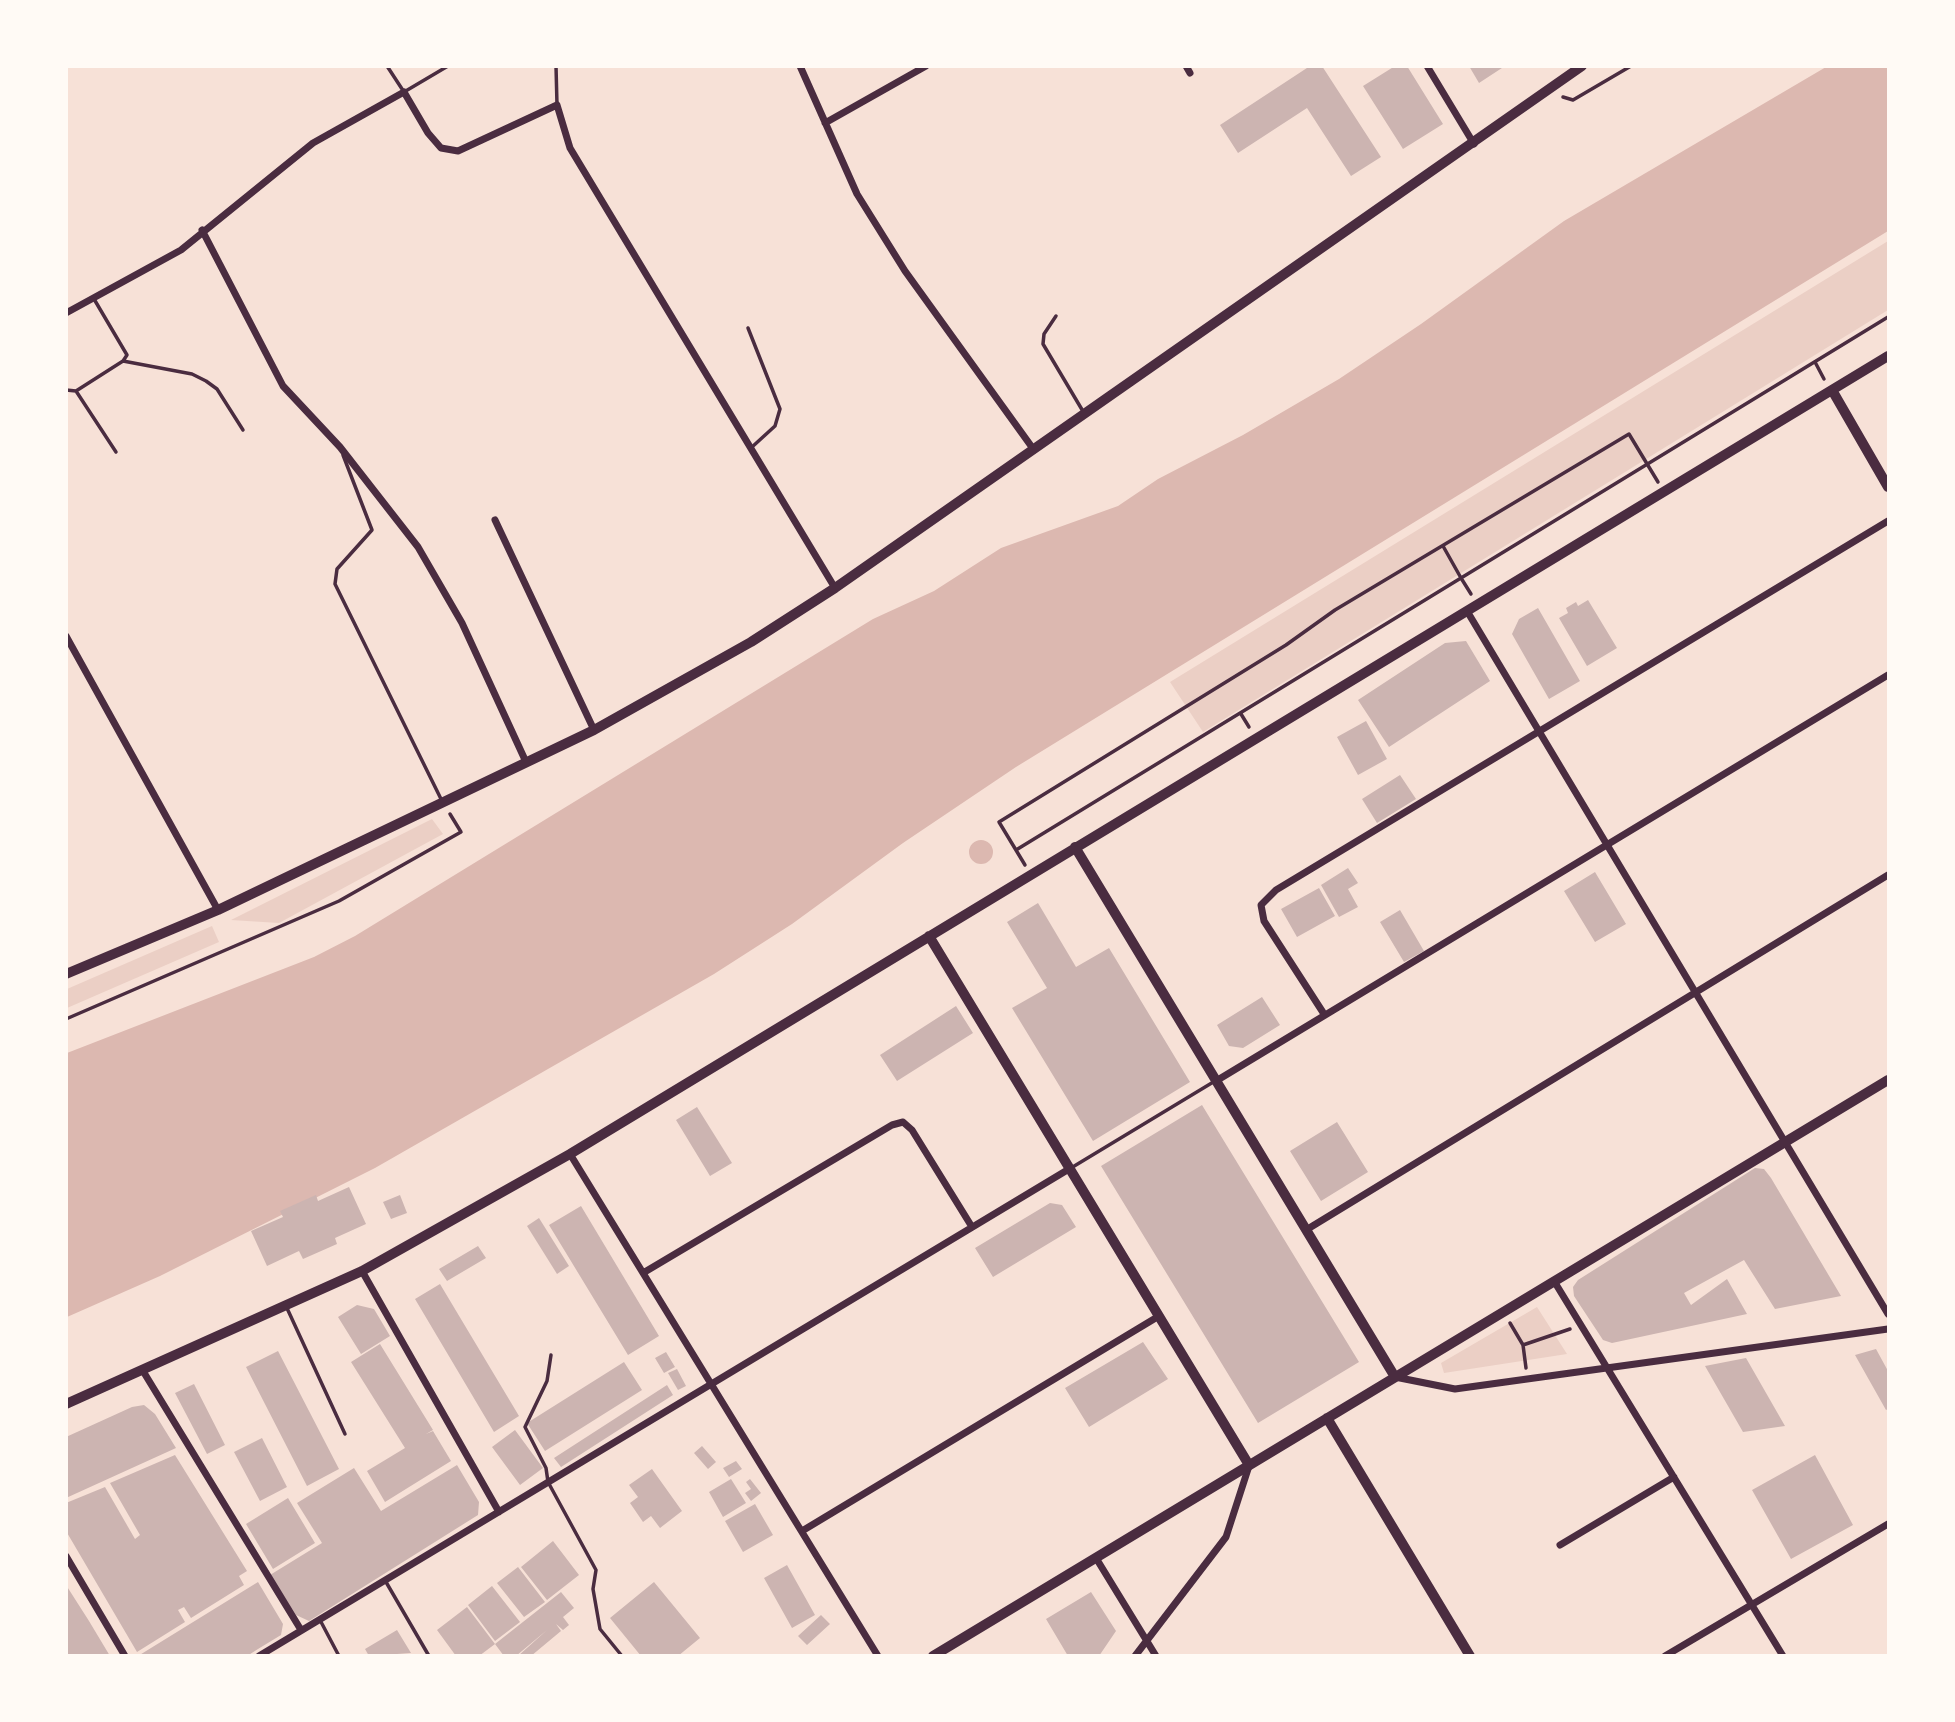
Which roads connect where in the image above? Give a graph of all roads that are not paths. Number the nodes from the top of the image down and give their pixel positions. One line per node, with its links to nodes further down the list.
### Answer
1 (387, 66): 8 (lane)
2 (448, 66): 8 (lane)
3 (556, 66): 9 (lane)
4 (800, 66): 10 (street)
5 (926, 66): 10 (street)
6 (1427, 66): 11 (street)
7 (1582, 66): 11 (street)
8 (404, 92): 9 (street); 12 (street)
9 (557, 105): 25 (street)
10 (825, 123): 26 (street)
11 (1474, 144): 22 (street)
12 (202, 230): 13 (street); 24 (street)
13 (93, 299): 14 (street); 18 (lane)
14 (66, 313)
15 (1056, 316): 22 (lane)
16 (748, 328): 25 (lane)
17 (1888, 356): 20 (street)
18 (123, 361): 21 (lane); 23 (lane)
19 (66, 390): 21 (lane)
20 (1832, 390): 28 (street); 32 (street)
21 (76, 391): 27 (lane)
22 (1085, 415): 26 (street)
23 (243, 430)
24 (340, 447): 37 (street); 38 (lane)
25 (751, 448): 31 (street)
26 (1034, 450): 31 (street)
27 (116, 452)
28 (1888, 487)
29 (495, 520): 35 (street)
30 (1888, 521): 36 (street)
31 (835, 588): 35 (street)
32 (1467, 611): 36 (street); 40 (street)
33 (66, 636): 42 (street)
34 (1888, 675): 39 (street)
35 (594, 730): 37 (street)
36 (1538, 731): 39 (street); 46 (street)
37 (526, 762): 38 (street)
38 (442, 801): 42 (street)
39 (1607, 845): 45 (street); 46 (street)
40 (1076, 848): 43 (street); 48 (street)
41 (1888, 875): 45 (street)
42 (218, 910): 44 (street)
43 (929, 936): 50 (street); 51 (street)
44 (66, 974)
45 (1695, 992): 49 (street); 53 (street)
46 (1324, 1014): 48 (street)
47 (1888, 1080): 49 (street)
48 (1216, 1081): 51 (lane); 53 (street)
49 (1787, 1141): 56 (street); 58 (street)
50 (570, 1154): 54 (street); 55 (street)
51 (1069, 1169): 52 (street); 59 (street)
52 (972, 1227): 55 (street); 65 (street)
53 (1306, 1230): 64 (street)
54 (362, 1271): 57 (street); 72 (street)
55 (643, 1273): 65 (street)
56 (1554, 1281): 62 (street); 64 (street)
57 (286, 1306): 63 (street); 68 (lane)
58 (1888, 1314)
59 (1159, 1316): 69 (street); 74 (street)
60 (1888, 1329): 62 (street)
61 (551, 1355): 71 (lane)
62 (1608, 1369): 64 (street); 70 (street)
63 (143, 1371): 66 (street); 81 (street)
64 (1395, 1377): 67 (street)
65 (712, 1384): 71 (street); 74 (street)
66 (66, 1404)
67 (1327, 1418): 69 (street); 92 (street)
68 (345, 1434)
69 (1249, 1465): 77 (street); 82 (street)
70 (1674, 1477): 75 (street); 79 (street)
71 (548, 1482): 72 (street); 87 (lane)
72 (499, 1512): 78 (street)
73 (1888, 1524): 79 (street)
74 (802, 1531): 88 (street)
75 (1560, 1545)
76 (66, 1556): 83 (street)
77 (1096, 1558): 82 (street); 89 (street)
78 (385, 1580): 80 (street); 86 (lane)
79 (1752, 1603): 93 (street); 94 (street)
80 (319, 1619): 81 (street); 85 (lane)
81 (301, 1630): 84 (street)
82 (1146, 1641): 90 (street); 91 (street)
83 (125, 1656)
84 (259, 1656)
85 (339, 1656)
86 (429, 1656)
87 (622, 1656)
88 (878, 1656)
89 (933, 1656)
90 (1135, 1656)
91 (1156, 1656)
92 (1469, 1656)
93 (1665, 1656)
94 (1783, 1656)

